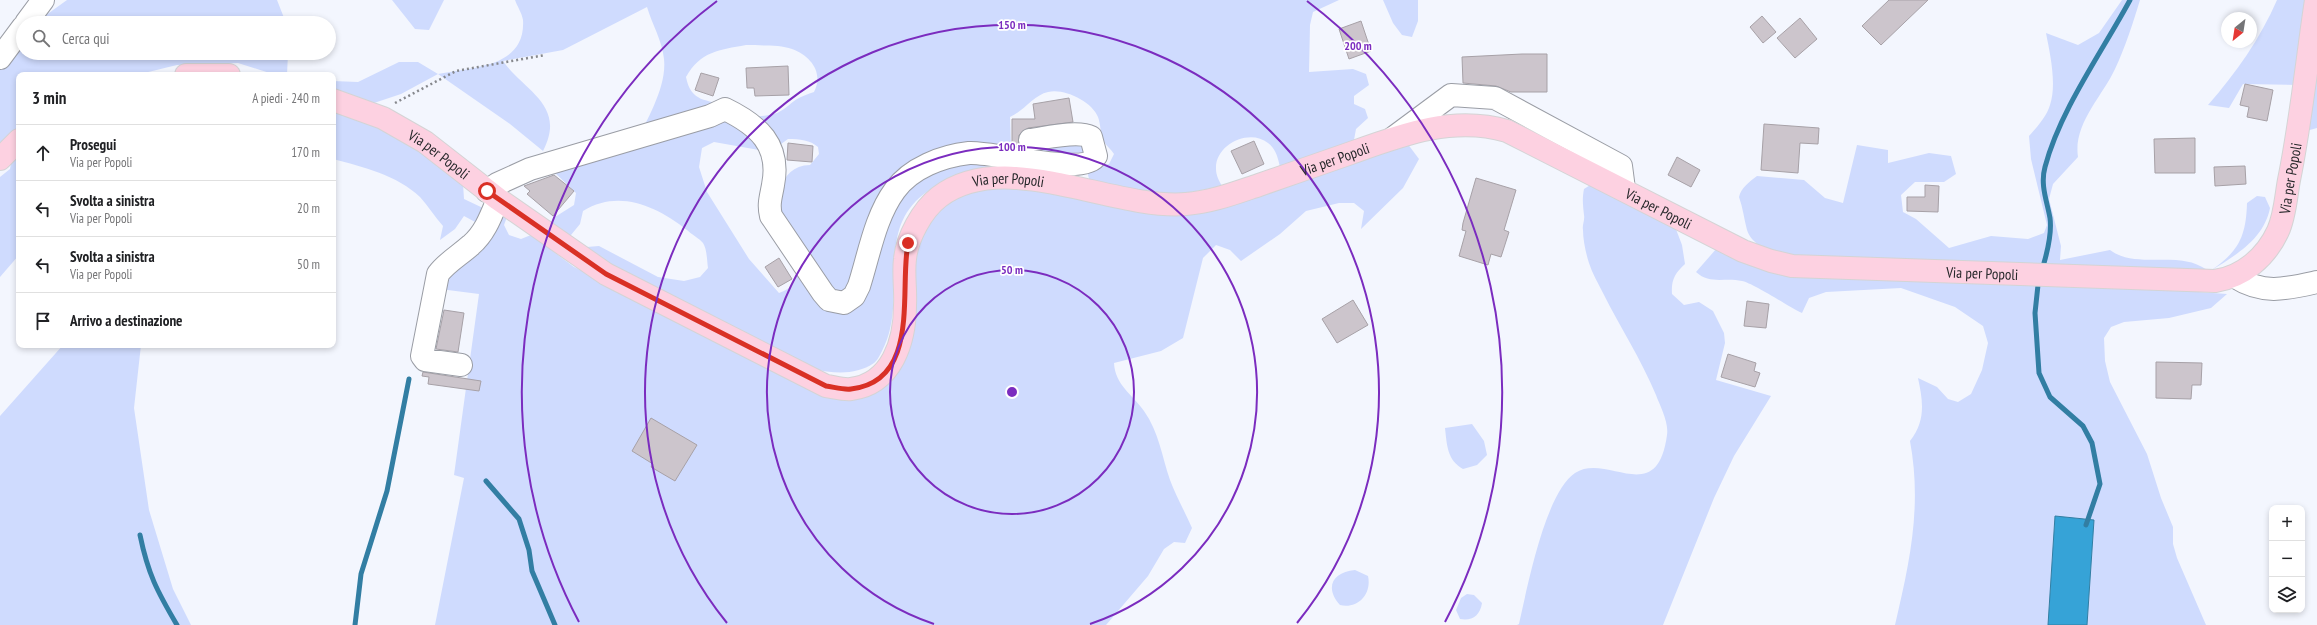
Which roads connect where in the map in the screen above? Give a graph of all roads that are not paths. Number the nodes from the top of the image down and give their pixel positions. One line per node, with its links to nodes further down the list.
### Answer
1 (43, 0): 3 (street)
2 (2316, 0): 14 (main road, Via per Popoli)
3 (31, 16)
4 (16, 36): 5 (street)
5 (0, 58)
6 (336, 101): 13 (main road, Via per Popoli)
7 (1392, 139): 11 (main road, Via per Popoli); 12 (main road, Via per Popoli); 12 (street)
8 (1030, 140): 11 (street)
9 (16, 143): 10 (main road)
10 (0, 159)
11 (1055, 173): 13 (main road, Via per Popoli); 13 (street)
12 (1624, 190): 14 (main road, Via per Popoli)
13 (492, 195): 16 (street)
14 (2235, 277): 15 (street)
15 (2317, 282)
16 (461, 365)

